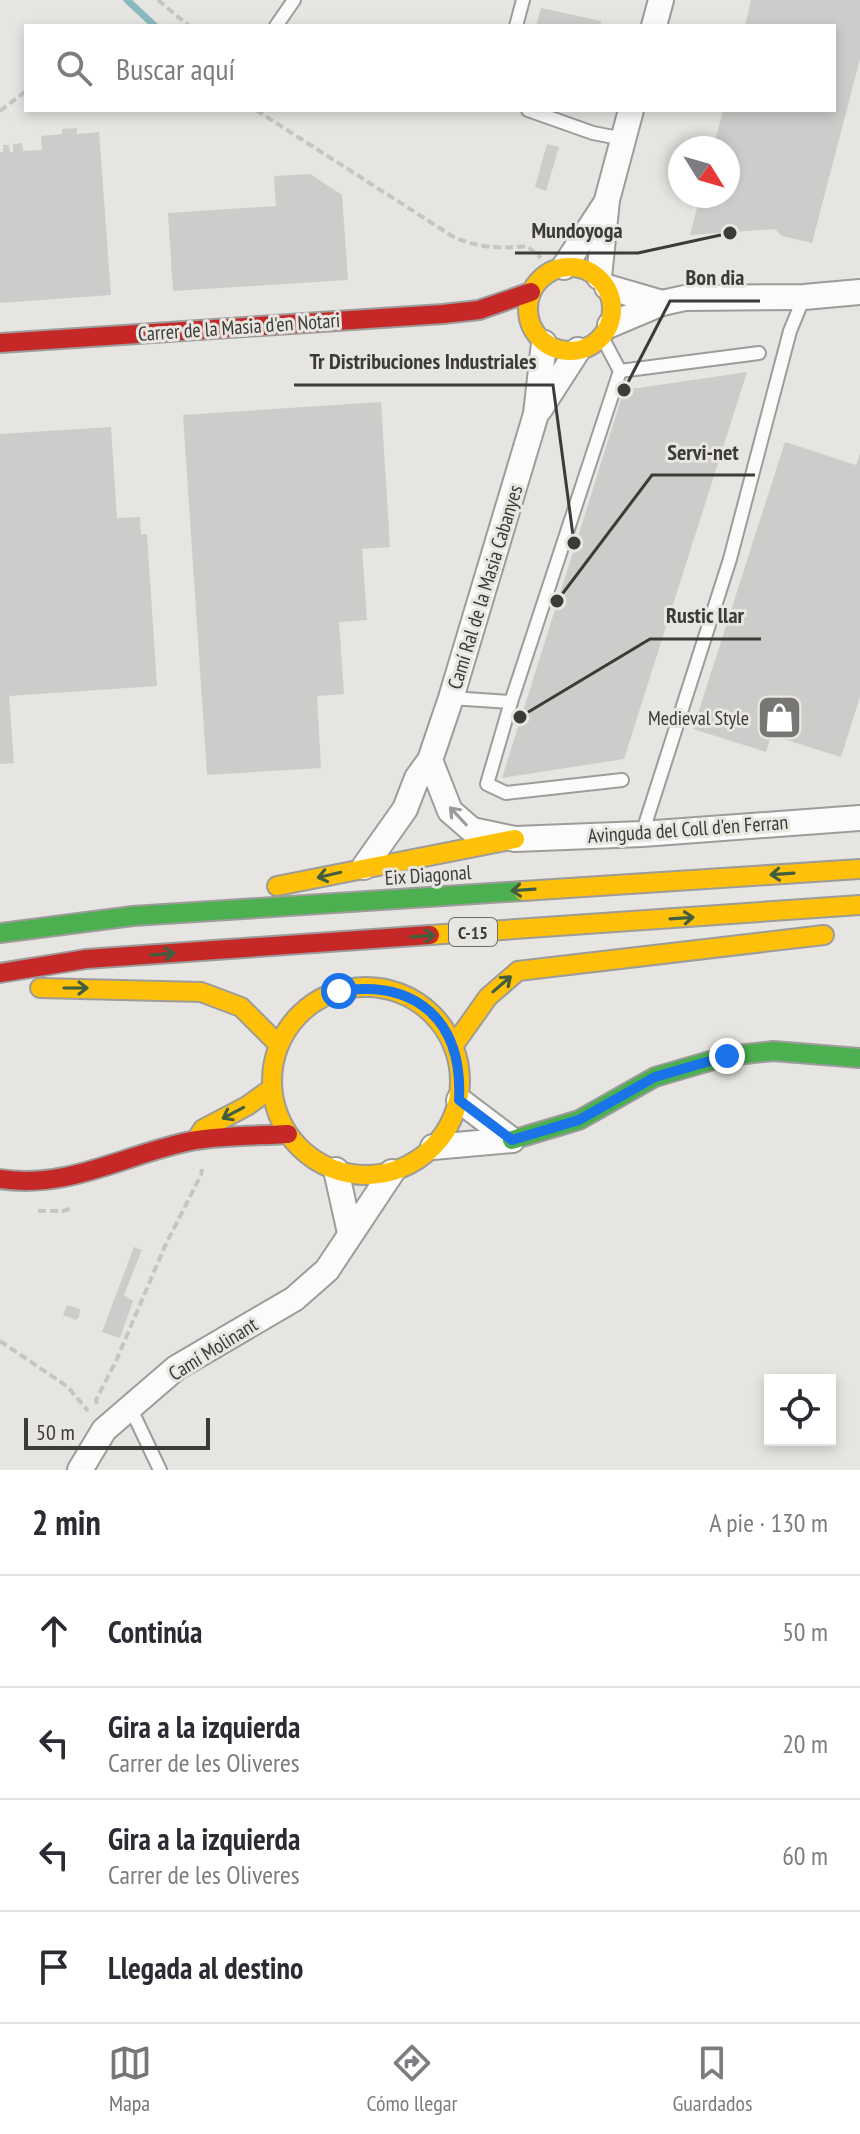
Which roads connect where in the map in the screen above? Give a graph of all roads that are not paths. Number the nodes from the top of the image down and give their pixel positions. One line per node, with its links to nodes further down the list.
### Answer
1 (294, 0): 4 (lane)
2 (523, 0): 5 (lane)
3 (661, 0): 6 (street)
4 (277, 24)
5 (517, 24)
6 (655, 24)
7 (534, 112): 9 (lane)
8 (631, 112): 9 (street)
9 (624, 139): 10 (street)
10 (607, 200): 11 (street); 12 (street)
11 (564, 267): 12 (main road); 13 (main road)
12 (603, 282): 16 (street); 18 (main road)
13 (531, 292): 17 (main road, Carrer de la Masia d'en Notari); 19 (main road)
14 (860, 292): 15 (street)
15 (804, 297): 16 (street); 30 (lane)
16 (662, 303): 18 (street)
17 (479, 310): 19 (main road, Carrer de la Masia d'en Notari); 20 (main road, Carrer de la Masia d'en Notari)
18 (606, 331): 21 (main road); 23 (lane)
19 (537, 333): 21 (main road); 24 (street, Camí Ral de la Masia Cabanyes)
20 (0, 343)
21 (578, 350): 24 (street, Camí Ral de la Masia Cabanyes)
22 (759, 353): 23 (lane)
23 (620, 371): 26 (lane)
24 (536, 414): 25 (street, Camí Ral de la Masia Cabanyes)
25 (451, 698): 26 (lane); 27 (street, Camí Ral de la Masia Cabanyes)
26 (511, 702): 28 (lane)
27 (430, 760): 31 (street, one-way to 27); 32 (street, Camí Ral de la Masia Cabanyes)
28 (622, 780)
29 (860, 818): 30 (street, Avinguda del Coll d'en Ferran)
30 (642, 834): 31 (street, Avinguda del Coll d'en Ferran)
31 (515, 839): 32 (main road)
32 (364, 867): 35 (main road, one-way to 35)
33 (860, 869): 35 (main road, Eix Diagonal / C-15, one-way to 35)
34 (860, 905): 38 (main road, C-15, one-way to 34)
35 (218, 911): 37 (main road, Eix Diagonal / C-15)
36 (846, 932): 40 (main road, one-way to 36)
37 (0, 933)
38 (0, 976): 39 (main road, one-way to 39)
39 (279, 1045): 40 (main road); 42 (main road)
40 (454, 1045): 43 (main road)
41 (860, 1058): 46 (main road)
42 (272, 1088): 44 (main road); 45 (main road, one-way to 45)
43 (459, 1100): 46 (street); 47 (main road)
44 (288, 1134): 45 (main road); 48 (main road)
45 (196, 1140): 50 (main road)
46 (512, 1140): 47 (street)
47 (433, 1147): 49 (main road)
48 (336, 1170): 49 (main road); 51 (street)
49 (392, 1172): 51 (street, Camí Molinant)
50 (0, 1179)
51 (350, 1233): 52 (street, Camí Molinant)
52 (131, 1409): 53 (street, Camí Molinant); 54 (lane)
53 (80, 1470)
54 (160, 1470)

